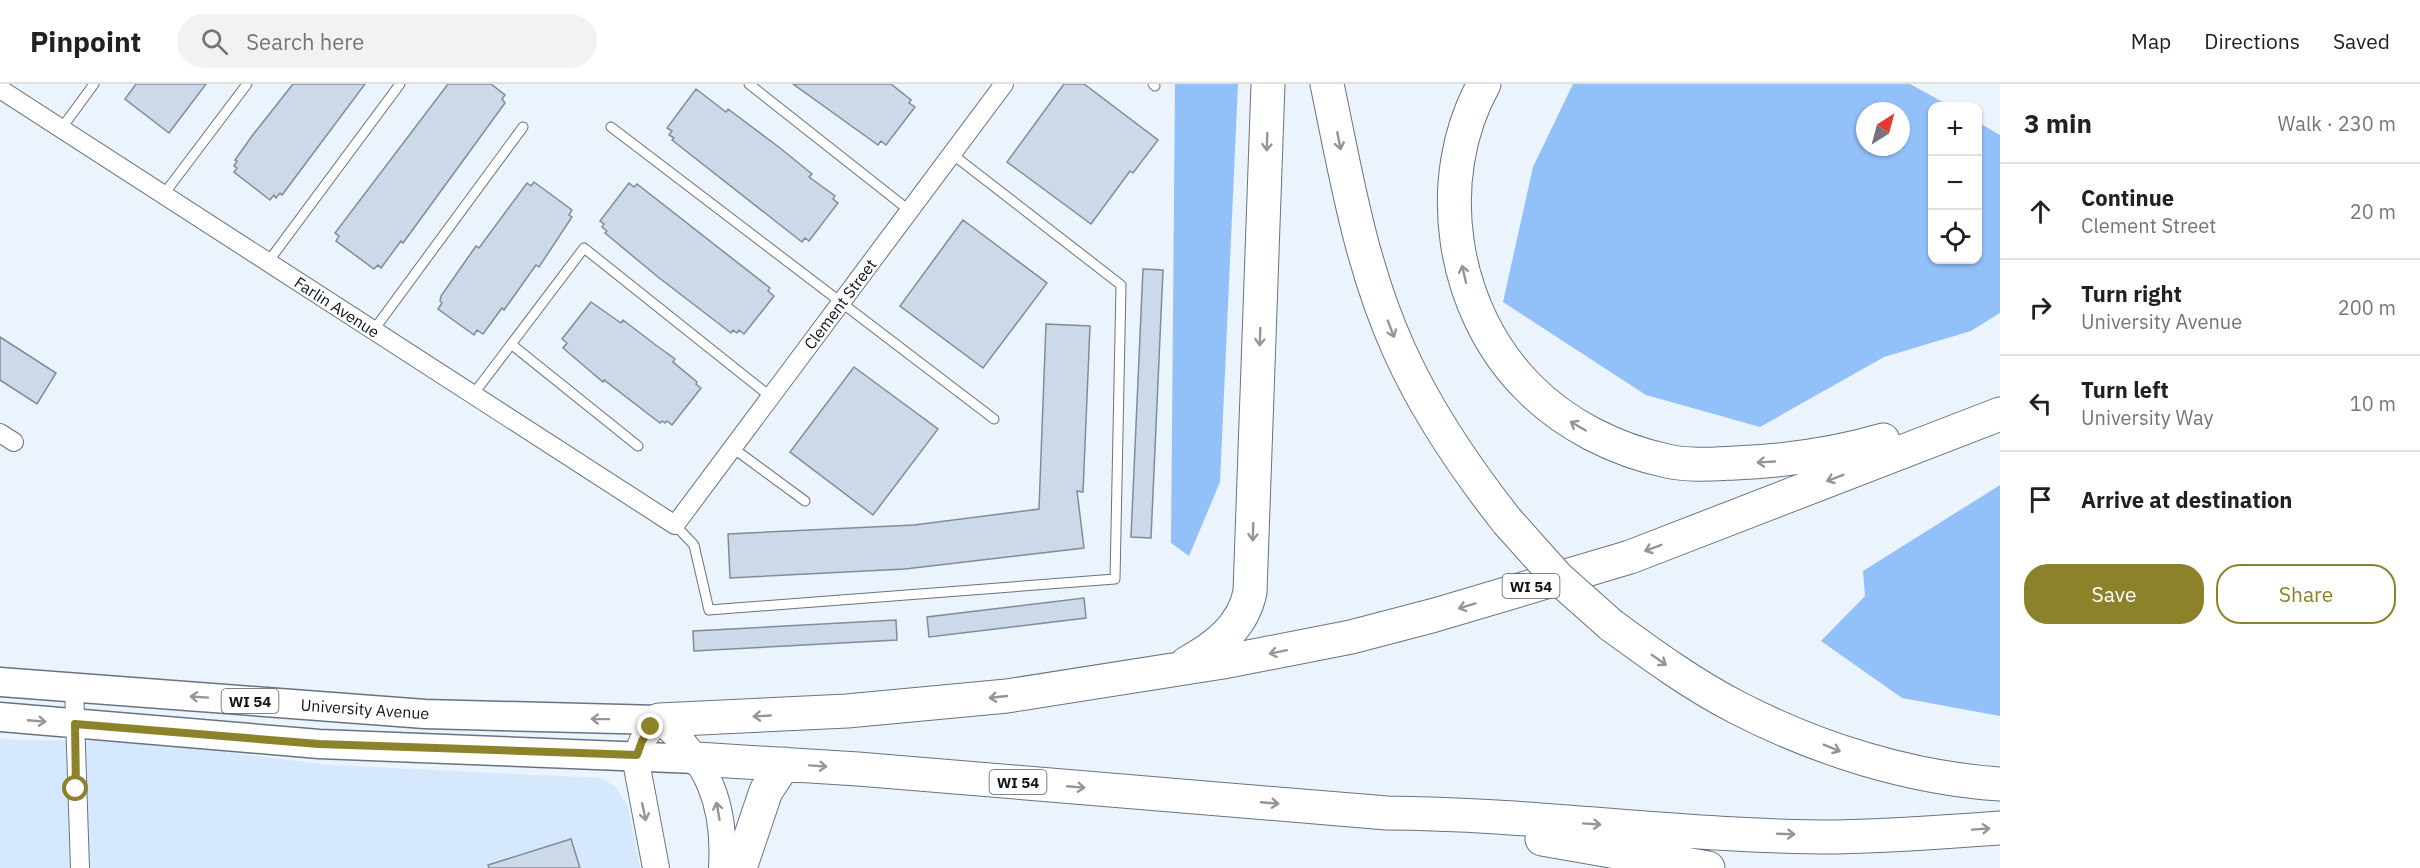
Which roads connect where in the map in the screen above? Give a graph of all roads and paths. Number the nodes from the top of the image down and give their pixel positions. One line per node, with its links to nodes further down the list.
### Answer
1 (94, 84): 12 (lane)
2 (248, 84): 14 (lane)
3 (400, 84): 16 (lane)
4 (749, 84): 15 (lane)
5 (1004, 84): 13 (street, Clement Street)
6 (1268, 84): 28 (highway, one-way to 28)
7 (1327, 84): 37 (highway, one-way to 37, bridge)
8 (1484, 84): 22 (highway, one-way to 8)
9 (0, 89): 12 (street, Farlin Avenue)
10 (523, 127): 18 (lane)
11 (611, 127): 17 (lane)
12 (61, 129): 14 (street, Farlin Avenue)
13 (952, 154): 15 (street, Clement Street); 27 (lane)
14 (164, 194): 16 (street, Farlin Avenue)
15 (910, 211): 17 (street, Clement Street)
16 (268, 262): 18 (street, Farlin Avenue)
17 (841, 302): 21 (street, Clement Street); 23 (lane)
18 (373, 331): 20 (street, Farlin Avenue)
19 (511, 344): 20 (lane); 21 (lane); 24 (lane)
20 (472, 396): 27 (street, Farlin Avenue)
21 (771, 397): 25 (street, Clement Street)
22 (1994, 416): 28 (highway, WI 54, one-way to 28)
23 (994, 420)
24 (638, 446)
25 (733, 448): 26 (lane); 27 (street, Clement Street)
26 (805, 501)
27 (675, 525)
28 (1172, 670): 32 (highway, WI 54, one-way to 32)
29 (0, 682): 30 (main road, University Avenue / WI 54)
30 (74, 687): 32 (main road, University Avenue / WI 54, one-way to 30); 33 (street)
31 (0, 717): 33 (main road, WI 54, one-way to 33)
32 (658, 720): 34 (main road); 35 (main road)
33 (75, 724): 34 (main road, WI 54); 40 (street)
34 (637, 755): 35 (main road, WI 54); 41 (main road, one-way to 41)
35 (697, 759): 36 (highway, WI 54); 42 (main road, one-way to 35)
36 (784, 764): 38 (highway, WI 54, one-way to 38); 43 (highway)
37 (2000, 784)
38 (1387, 813): 39 (highway, WI 54, one-way to 39); 44 (highway)
39 (2000, 828)
40 (80, 868)
41 (656, 868)
42 (722, 868)
43 (740, 868)
44 (1708, 868)

